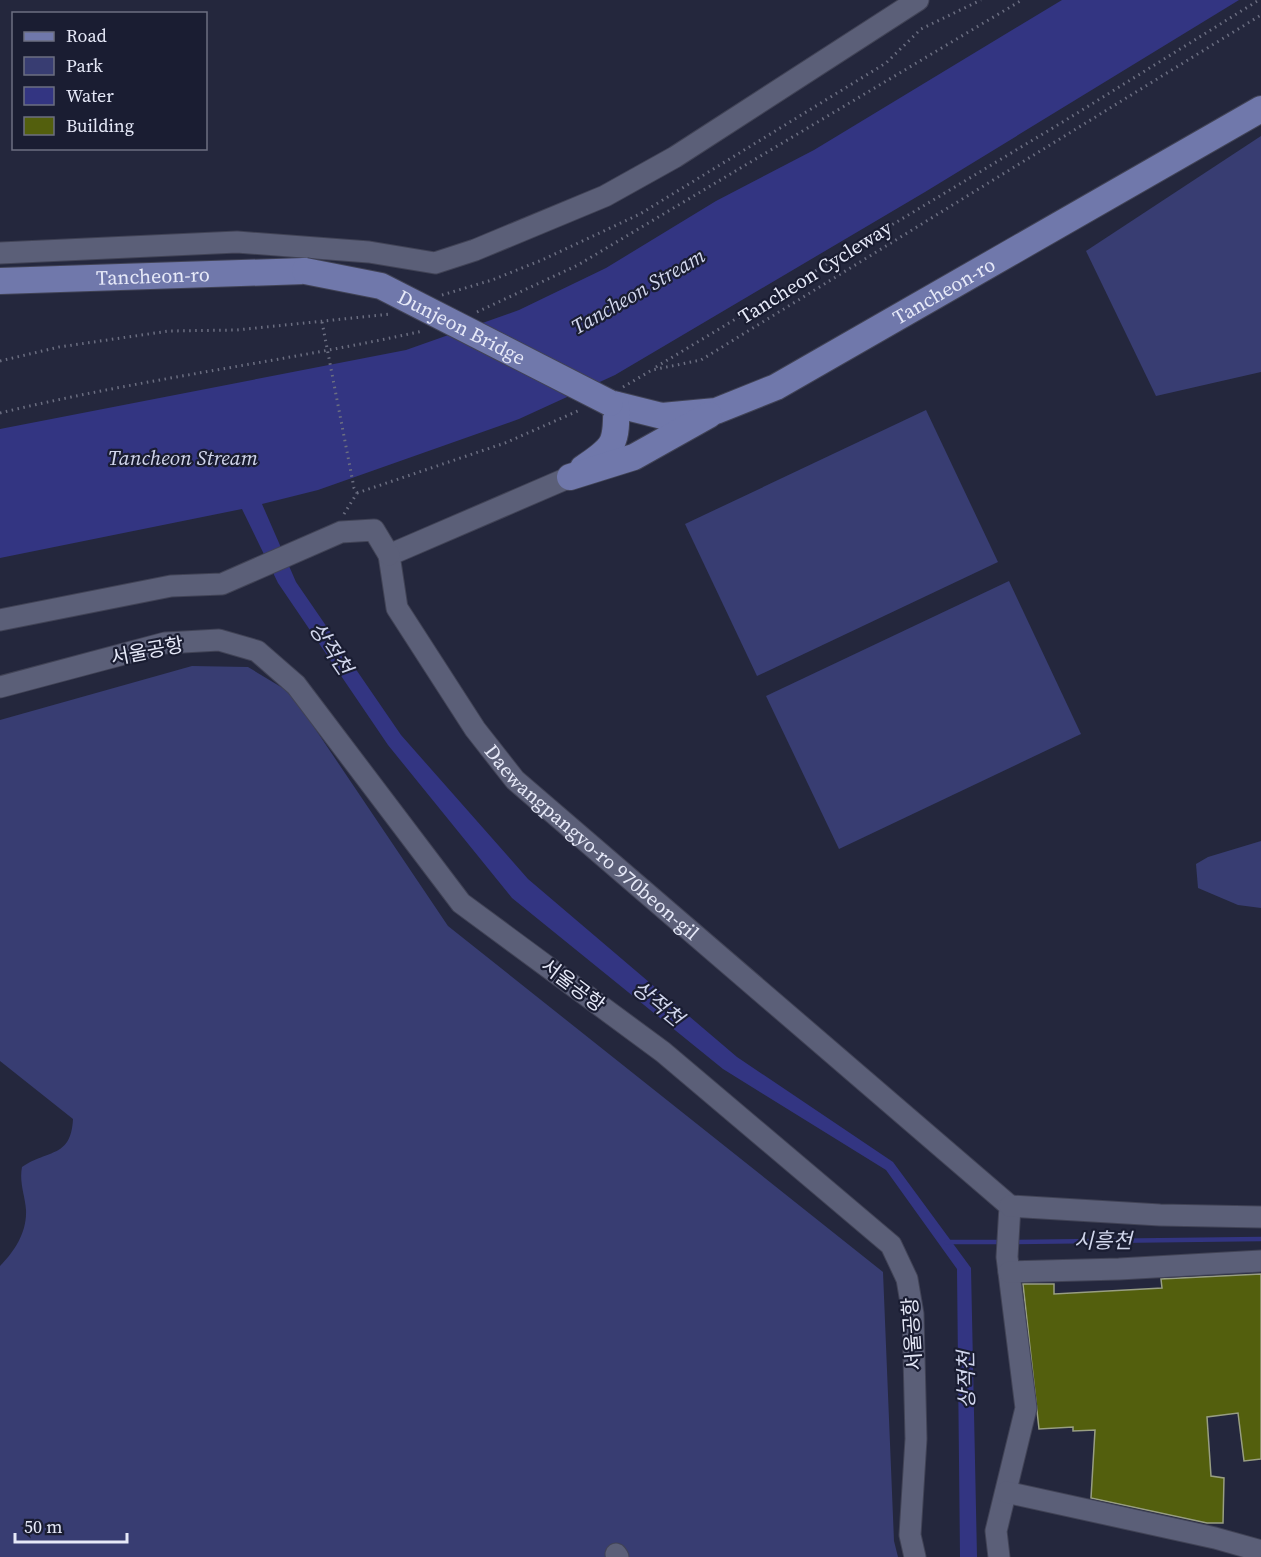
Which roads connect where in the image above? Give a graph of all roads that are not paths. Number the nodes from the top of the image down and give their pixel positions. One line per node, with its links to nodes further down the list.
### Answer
1 (918, 0): 3 (street)
2 (1261, 110): 7 (main road, Tancheon-ro)
3 (0, 253)
4 (305, 271): 5 (main road, Tancheon-ro); 6 (main road, Dunjeon Bridge, bridge)
5 (0, 281)
6 (609, 400): 7 (main road, Tancheon-ro); 8 (main road)
7 (716, 411): 8 (main road)
8 (570, 477): 9 (street)
9 (389, 555): 10 (street); 12 (street, Daewangpangyo-ro 970beon-gil)
10 (0, 620)
11 (0, 687): 18 (street, 서울공항)
12 (1010, 1208): 13 (street); 15 (street)
13 (1261, 1217)
14 (1261, 1261): 15 (street)
15 (1008, 1265): 16 (street)
16 (1006, 1492): 17 (street); 19 (street)
17 (1261, 1551)
18 (915, 1557)
19 (999, 1557)

